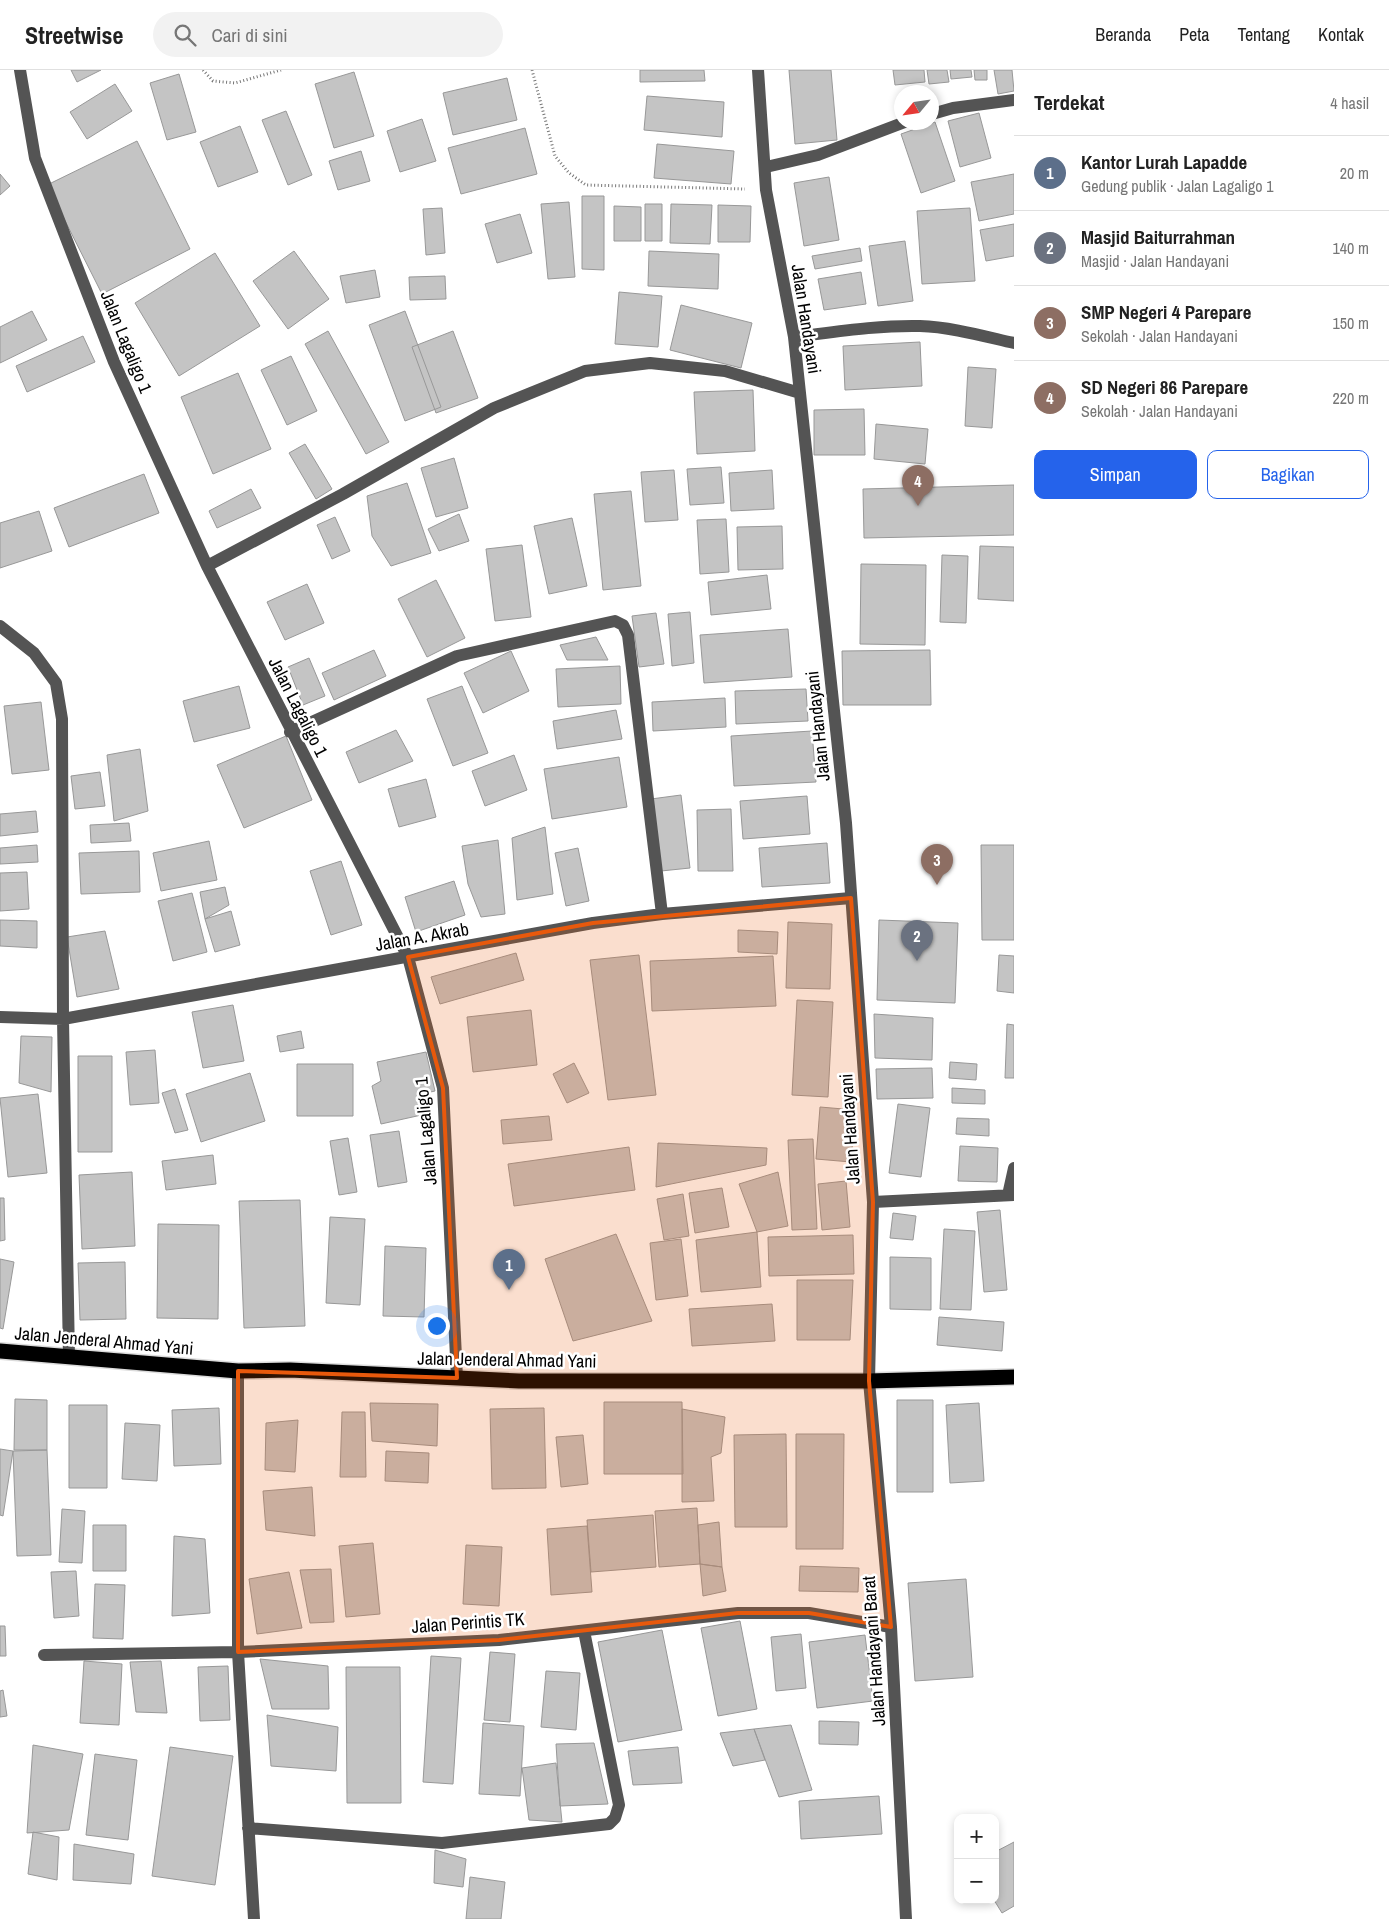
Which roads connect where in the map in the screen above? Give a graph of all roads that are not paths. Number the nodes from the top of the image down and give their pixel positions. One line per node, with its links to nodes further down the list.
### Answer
1 (20, 70): 10 (street, Jalan Lagaligo 1)
2 (758, 70): 6 (street, Jalan Handayani)
3 (1014, 100): 4 (street)
4 (939, 112)
5 (894, 126): 6 (street)
6 (766, 167): 7 (street, Jalan Handayani)
7 (794, 337): 8 (street); 9 (street, Jalan Handayani)
8 (1014, 343)
9 (800, 394): 10 (street); 13 (street, Jalan Handayani)
10 (207, 566): 12 (street, Jalan Lagaligo 1)
11 (0, 626): 17 (street)
12 (290, 732): 14 (street); 15 (street, Jalan Lagaligo 1)
13 (851, 898): 14 (street, Jalan A. Akrab); 20 (street, Jalan Handayani)
14 (662, 914): 15 (street, Jalan A. Akrab)
15 (408, 958): 17 (street, Jalan A. Akrab); 25 (street, Jalan Lagaligo 1)
16 (0, 1017): 17 (street, Jalan A. Akrab)
17 (63, 1019): 22 (street)
18 (1014, 1168): 19 (street)
19 (1011, 1195): 20 (street)
20 (873, 1202): 26 (street, Jalan Handayani)
21 (0, 1351): 22 (highway, Jalan Jenderal Ahmad Yani)
22 (69, 1358): 23 (highway, Jalan Jenderal Ahmad Yani)
23 (238, 1370): 25 (highway, Jalan Jenderal Ahmad Yani); 29 (street)
24 (1014, 1377): 26 (highway, Jalan Jenderal Ahmad Yani)
25 (457, 1378): 26 (highway, Jalan Jenderal Ahmad Yani)
26 (869, 1381): 27 (street, Jalan Handayani Barat)
27 (891, 1627): 28 (street, Jalan Perintis TK); 33 (street, Jalan Handayani Barat)
28 (584, 1631): 29 (street, Jalan Perintis TK); 31 (street)
29 (238, 1652): 30 (street, Jalan Perintis TK); 31 (street)
30 (44, 1655)
31 (248, 1828): 32 (street)
32 (254, 1919)
33 (906, 1919)

